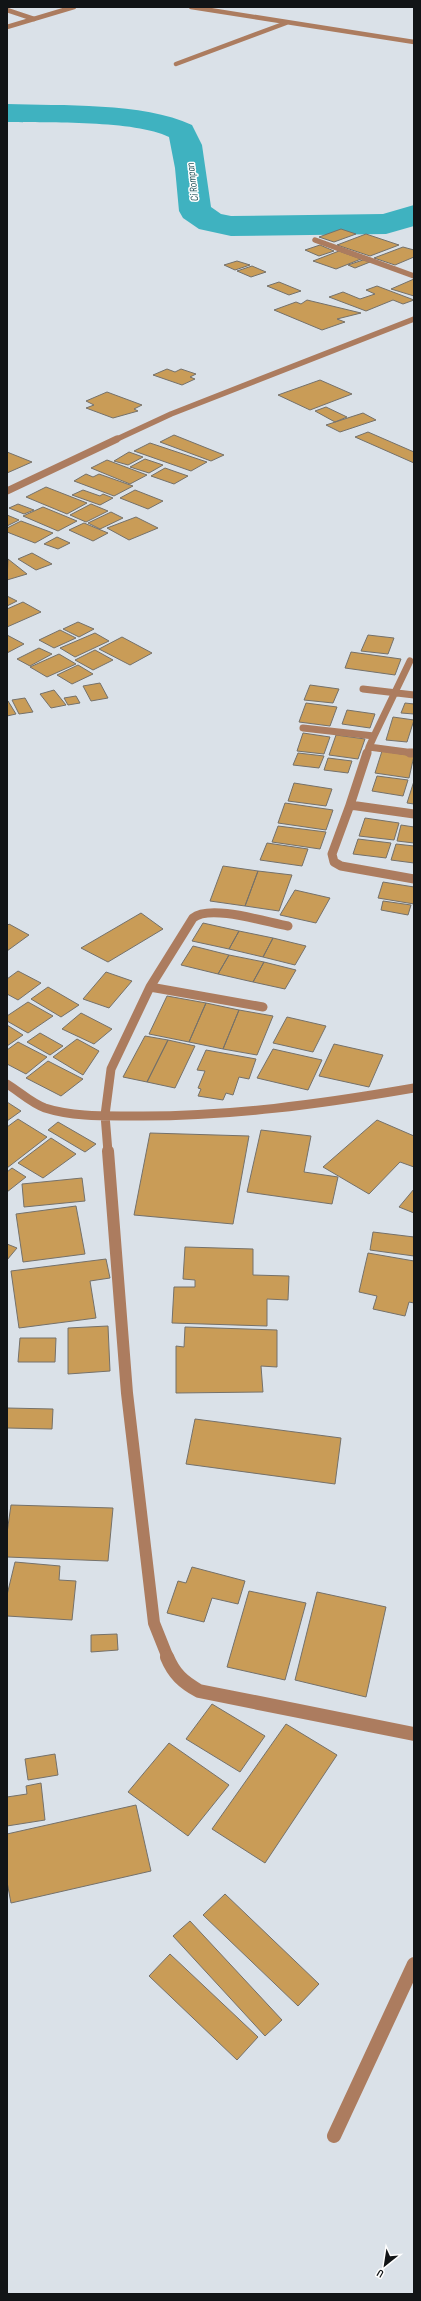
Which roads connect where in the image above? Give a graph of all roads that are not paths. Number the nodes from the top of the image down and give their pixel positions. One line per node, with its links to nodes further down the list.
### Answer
1 (74, 7): 4 (street)
2 (191, 7): 5 (street)
3 (7, 10): 4 (street)
4 (34, 19): 6 (street)
5 (286, 23): 7 (street); 8 (street)
6 (7, 27)
7 (414, 42)
8 (176, 64)
9 (315, 240): 10 (street)
10 (414, 276)
11 (414, 319): 12 (street)
12 (7, 491)
13 (410, 661): 15 (street)
14 (363, 689): 15 (street)
15 (396, 693): 16 (street); 18 (street)
16 (414, 695)
17 (303, 728): 18 (street)
18 (374, 736): 19 (street)
19 (369, 748): 20 (street); 21 (street)
20 (414, 753)
21 (350, 805): 22 (street); 23 (street)
22 (414, 814)
23 (414, 878)
24 (288, 926): 25 (street)
25 (150, 987): 26 (street); 29 (street)
26 (263, 1007)
27 (7, 1084): 29 (street)
28 (414, 1088): 29 (street)
29 (105, 1116): 30 (street)
30 (414, 1734)
31 (414, 1964): 32 (street)
32 (334, 2136)

